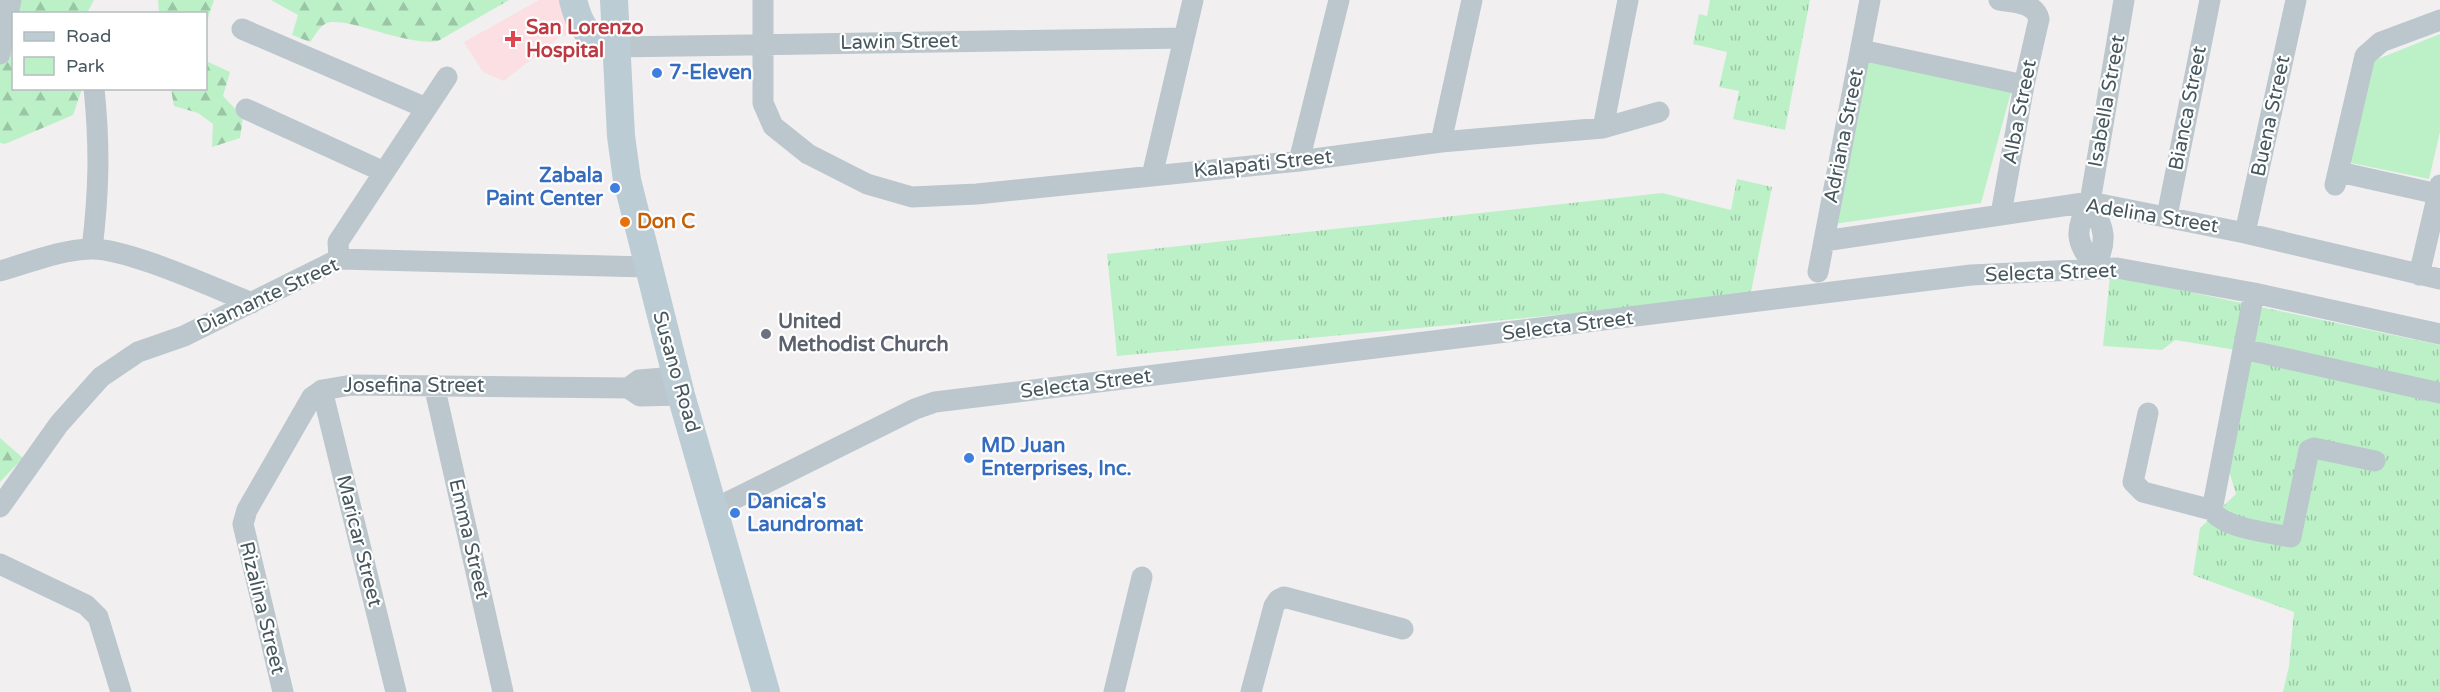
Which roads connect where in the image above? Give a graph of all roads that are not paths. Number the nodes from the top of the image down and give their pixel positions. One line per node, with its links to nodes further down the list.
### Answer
1 (11, 0): 20 (street)
2 (573, 0): 18 (main road)
3 (614, 0): 18 (main road, Susano Road)
4 (763, 0): 17 (street, Kalapati Street)
5 (1193, 0): 16 (street)
6 (1339, 0): 29 (street)
7 (1472, 0): 28 (street)
8 (1628, 0): 27 (street)
9 (1870, 0): 19 (street, Adriana Street)
10 (1999, 0): 22 (street, Alba Street)
11 (2124, 0): 33 (street, Isabella Street)
12 (2210, 0): 35 (street, Bianca Street)
13 (2296, 0): 36 (street, Buena Street)
14 (2440, 20): 32 (street)
15 (242, 29): 25 (street)
16 (1184, 38): 17 (street, Lawin Street); 31 (street)
17 (762, 44): 18 (street, Lawin Street); 31 (street, Kalapati Street)
18 (615, 47): 40 (main road, Susano Road)
19 (1861, 50): 22 (street); 37 (street, Adriana Street)
20 (0, 54)
21 (447, 77): 25 (street)
22 (2024, 85): 34 (street, Alba Street)
23 (94, 90): 38 (street)
24 (246, 108): 30 (street)
25 (426, 108): 30 (street)
26 (1659, 111): 27 (street, Kalapati Street)
27 (1603, 128): 28 (street, Kalapati Street)
28 (1440, 142): 29 (street, Kalapati Street)
29 (1299, 161): 31 (street, Kalapati Street)
30 (384, 172): 39 (street)
31 (1152, 176)
32 (2439, 190): 44 (street)
33 (2090, 202): 34 (street, Adelina Street); 35 (street, Adelina Street); 41 (street, Isabella Street)
34 (2001, 214): 37 (street, Adelina Street)
35 (2167, 216): 36 (street, Adelina Street)
36 (2245, 232): 44 (street, Adelina Street)
37 (1824, 241): 43 (street, Adriana Street)
38 (92, 249): 42 (street); 47 (street)
39 (339, 259): 40 (street, Diamante Street); 47 (street, Diamante Street)
40 (647, 267): 51 (main road, Susano Road)
41 (2095, 267): 46 (street, Selecta Street); 57 (street, Selecta Street)
42 (0, 272)
43 (1818, 272)
44 (2419, 275): 45 (street, Adelina Street)
45 (2440, 279)
46 (2254, 293): 48 (street, Selecta Street); 49 (street)
47 (252, 303): 56 (street, Diamante Street)
48 (2440, 334)
49 (2243, 349): 53 (street); 58 (street)
50 (434, 385): 51 (street, Josefina Street); 52 (street, Josefina Street); 66 (street, Emma Street)
51 (679, 386): 57 (main road, Susano Road)
52 (322, 390): 59 (street, Josefina Street); 65 (street, Maricar Street)
53 (2440, 393)
54 (2148, 413): 58 (street)
55 (2375, 461): 58 (street)
56 (0, 507)
57 (716, 508): 67 (main road, Susano Road)
58 (2212, 510)
59 (243, 524): 64 (street, Rizalina Street)
60 (0, 564): 63 (street)
61 (1142, 577): 68 (street)
62 (1403, 629): 69 (street)
63 (121, 692)
64 (283, 692)
65 (396, 692)
66 (503, 692)
67 (766, 692)
68 (1113, 692)
69 (1251, 692)

